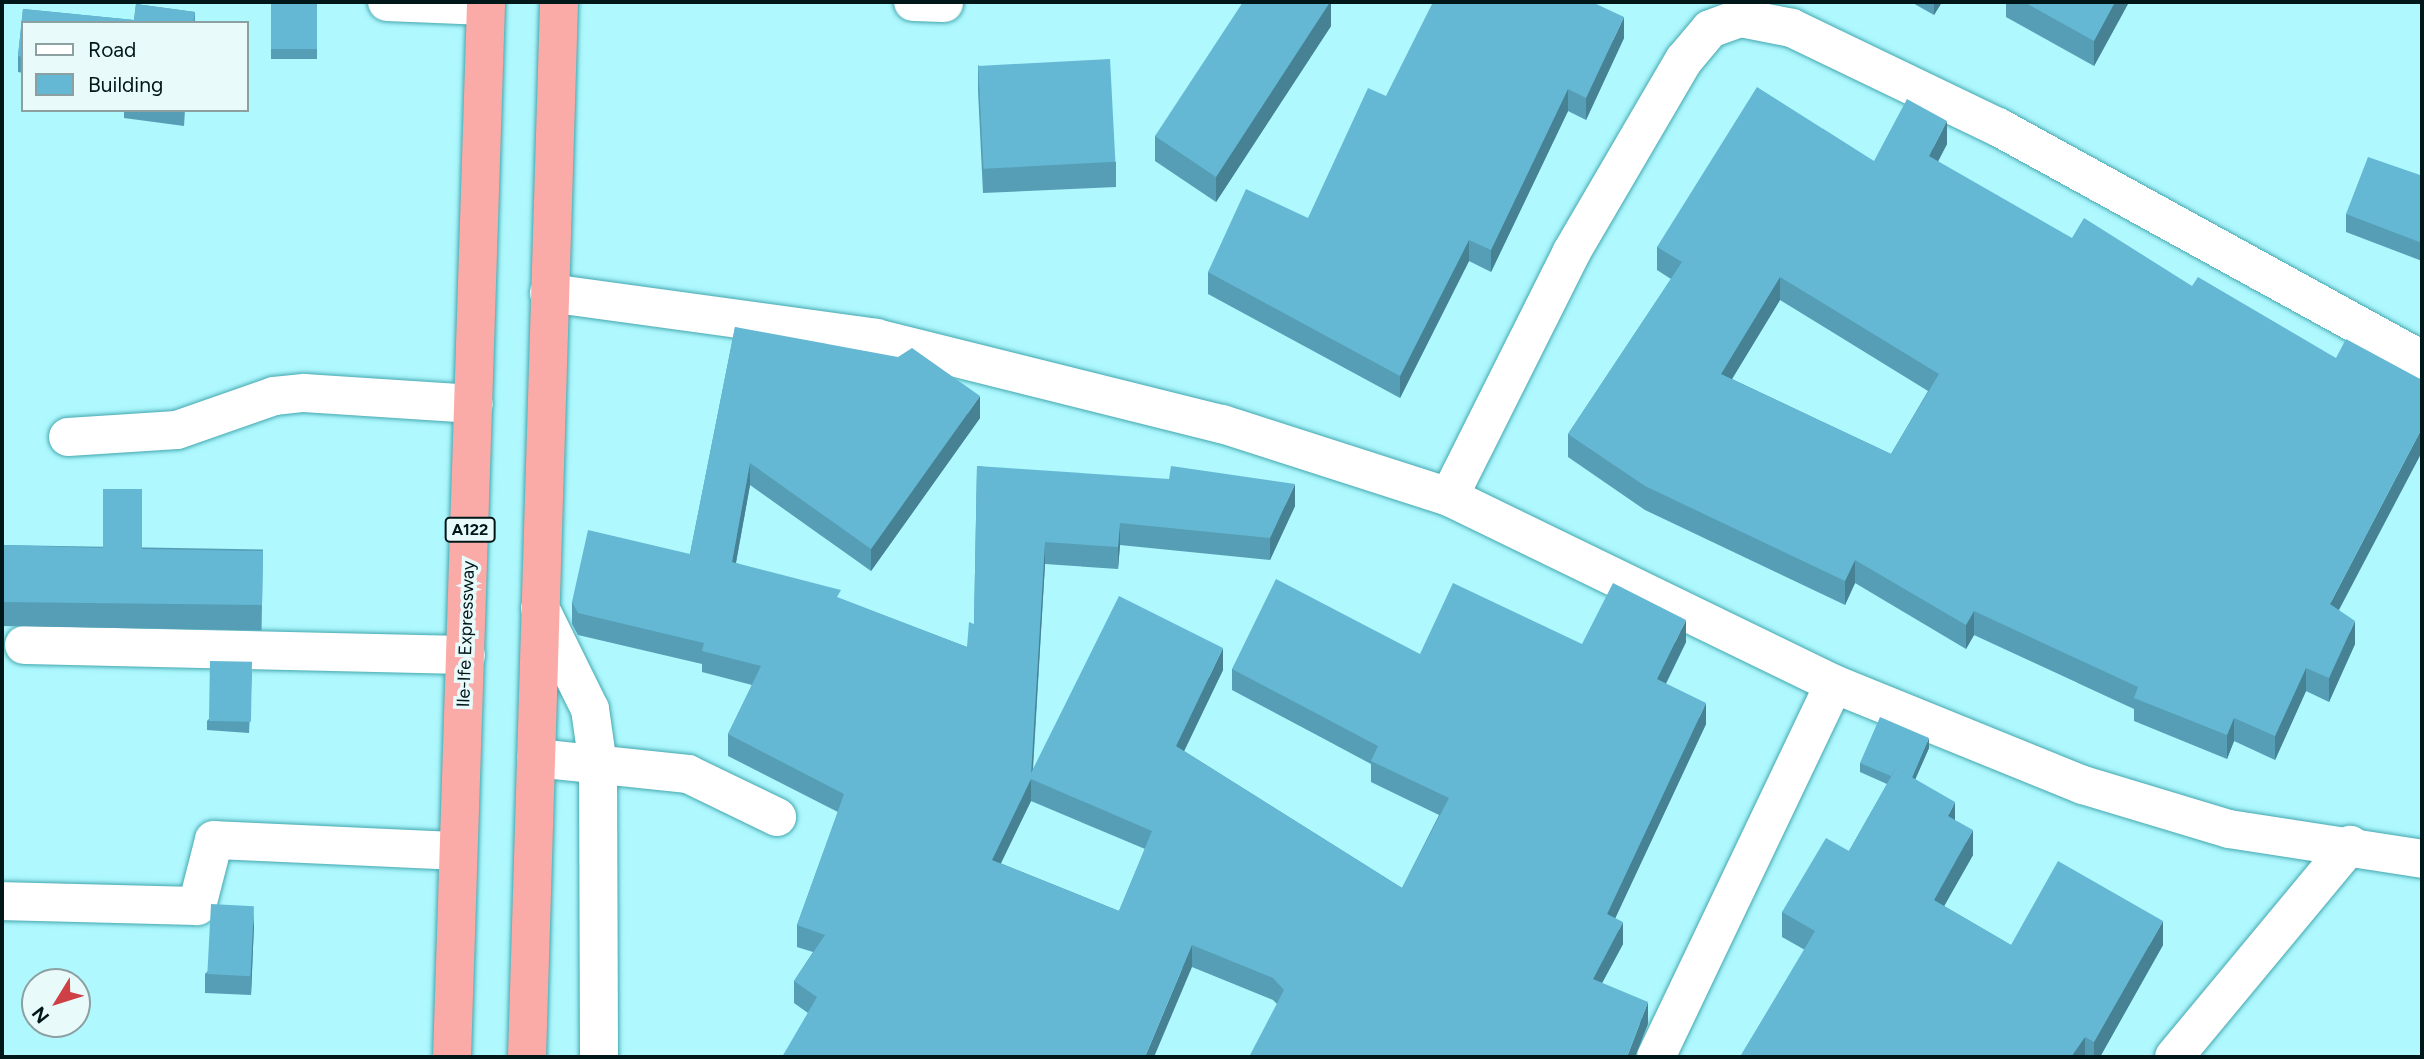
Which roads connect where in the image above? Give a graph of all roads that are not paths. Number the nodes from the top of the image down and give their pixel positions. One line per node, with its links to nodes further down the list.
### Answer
1 (387, 2): 3 (street)
2 (559, 2): 4 (highway)
3 (486, 4): 6 (highway, Ile-Ife Expressway / A122)
4 (550, 293): 8 (street); 9 (highway)
5 (2422, 360): 8 (street)
6 (474, 404): 7 (street); 11 (highway, Ile-Ife Expressway / A122)
7 (68, 438)
8 (1449, 497): 12 (street)
9 (540, 608): 13 (highway); 14 (street)
10 (24, 645): 11 (street)
11 (466, 655): 17 (highway, Ile-Ife Expressway / A122)
12 (1834, 684): 16 (street); 23 (street)
13 (536, 758): 14 (street); 21 (highway)
14 (598, 765): 15 (street); 22 (street)
15 (777, 817)
16 (2350, 845): 18 (street); 24 (street)
17 (457, 851): 19 (street); 20 (highway, Ile-Ife Expressway / A122)
18 (2422, 859)
19 (2, 901)
20 (452, 1057)
21 (527, 1057)
22 (599, 1057)
23 (1656, 1057)
24 (2174, 1057)

